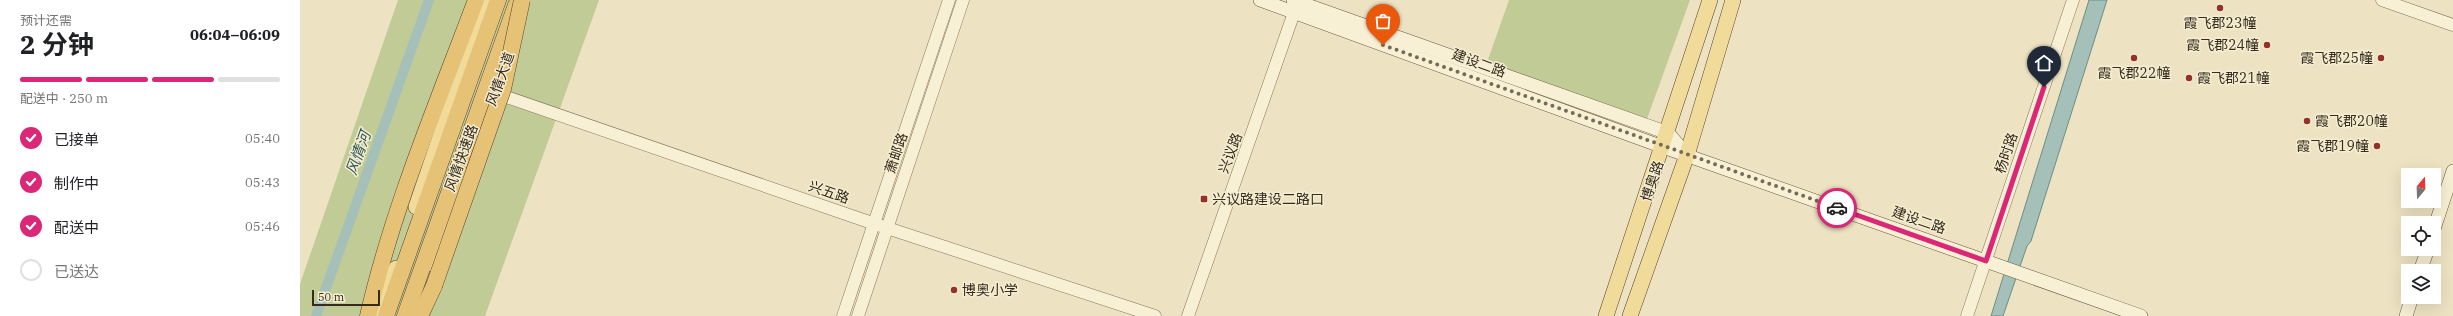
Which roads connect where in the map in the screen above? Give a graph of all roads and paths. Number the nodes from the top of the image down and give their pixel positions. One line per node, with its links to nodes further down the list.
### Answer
1 (476, 0): 26 (highway)
2 (487, 0): 27 (main road)
3 (498, 0): 28 (highway, 风情快速路)
4 (517, 0): 29 (highway, 风情快速路)
5 (522, 0): 31 (highway, bridge)
6 (528, 0): 16 (main road, 风情大道)
7 (949, 0): 22 (street)
8 (964, 0): 23 (street, 萧邮路)
9 (1260, 0): 14 (main road, 建设二路)
10 (1710, 0): 17 (main road, 博奥路)
11 (1733, 0): 19 (main road, 博奥路)
12 (2073, 0): 24 (street, 杨时路)
13 (2382, 0): 15 (street)
14 (1296, 4): 17 (main road, 建设二路); 18 (main road, 建设二路); 35 (street, 兴议路)
15 (2453, 25)
16 (495, 93): 22 (street, 兴五路); 30 (main road, 风情大道)
17 (1668, 133): 18 (main road, 博奥路); 19 (main road, 建设二路)
18 (1663, 147): 19 (main road, 建设二路); 36 (main road, 博奥路)
19 (1687, 155): 24 (main road, 建设二路); 37 (main road, 博奥路)
20 (2453, 171): 21 (main road)
21 (2438, 216)
22 (875, 224): 23 (street, 兴五路); 32 (street)
23 (887, 228): 33 (street, 萧邮路); 34 (street, 兴五路)
24 (1986, 261): 38 (street, 杨时路); 39 (main road, 建设二路)
25 (2410, 304): 40 (main road)
26 (368, 316)
27 (373, 316)
28 (386, 316)
29 (405, 316)
30 (412, 316)
31 (420, 316)
32 (843, 316)
33 (858, 316)
34 (1155, 316)
35 (1188, 316)
36 (1606, 316)
37 (1630, 316)
38 (1967, 316)
39 (2140, 316)
40 (2406, 316)

